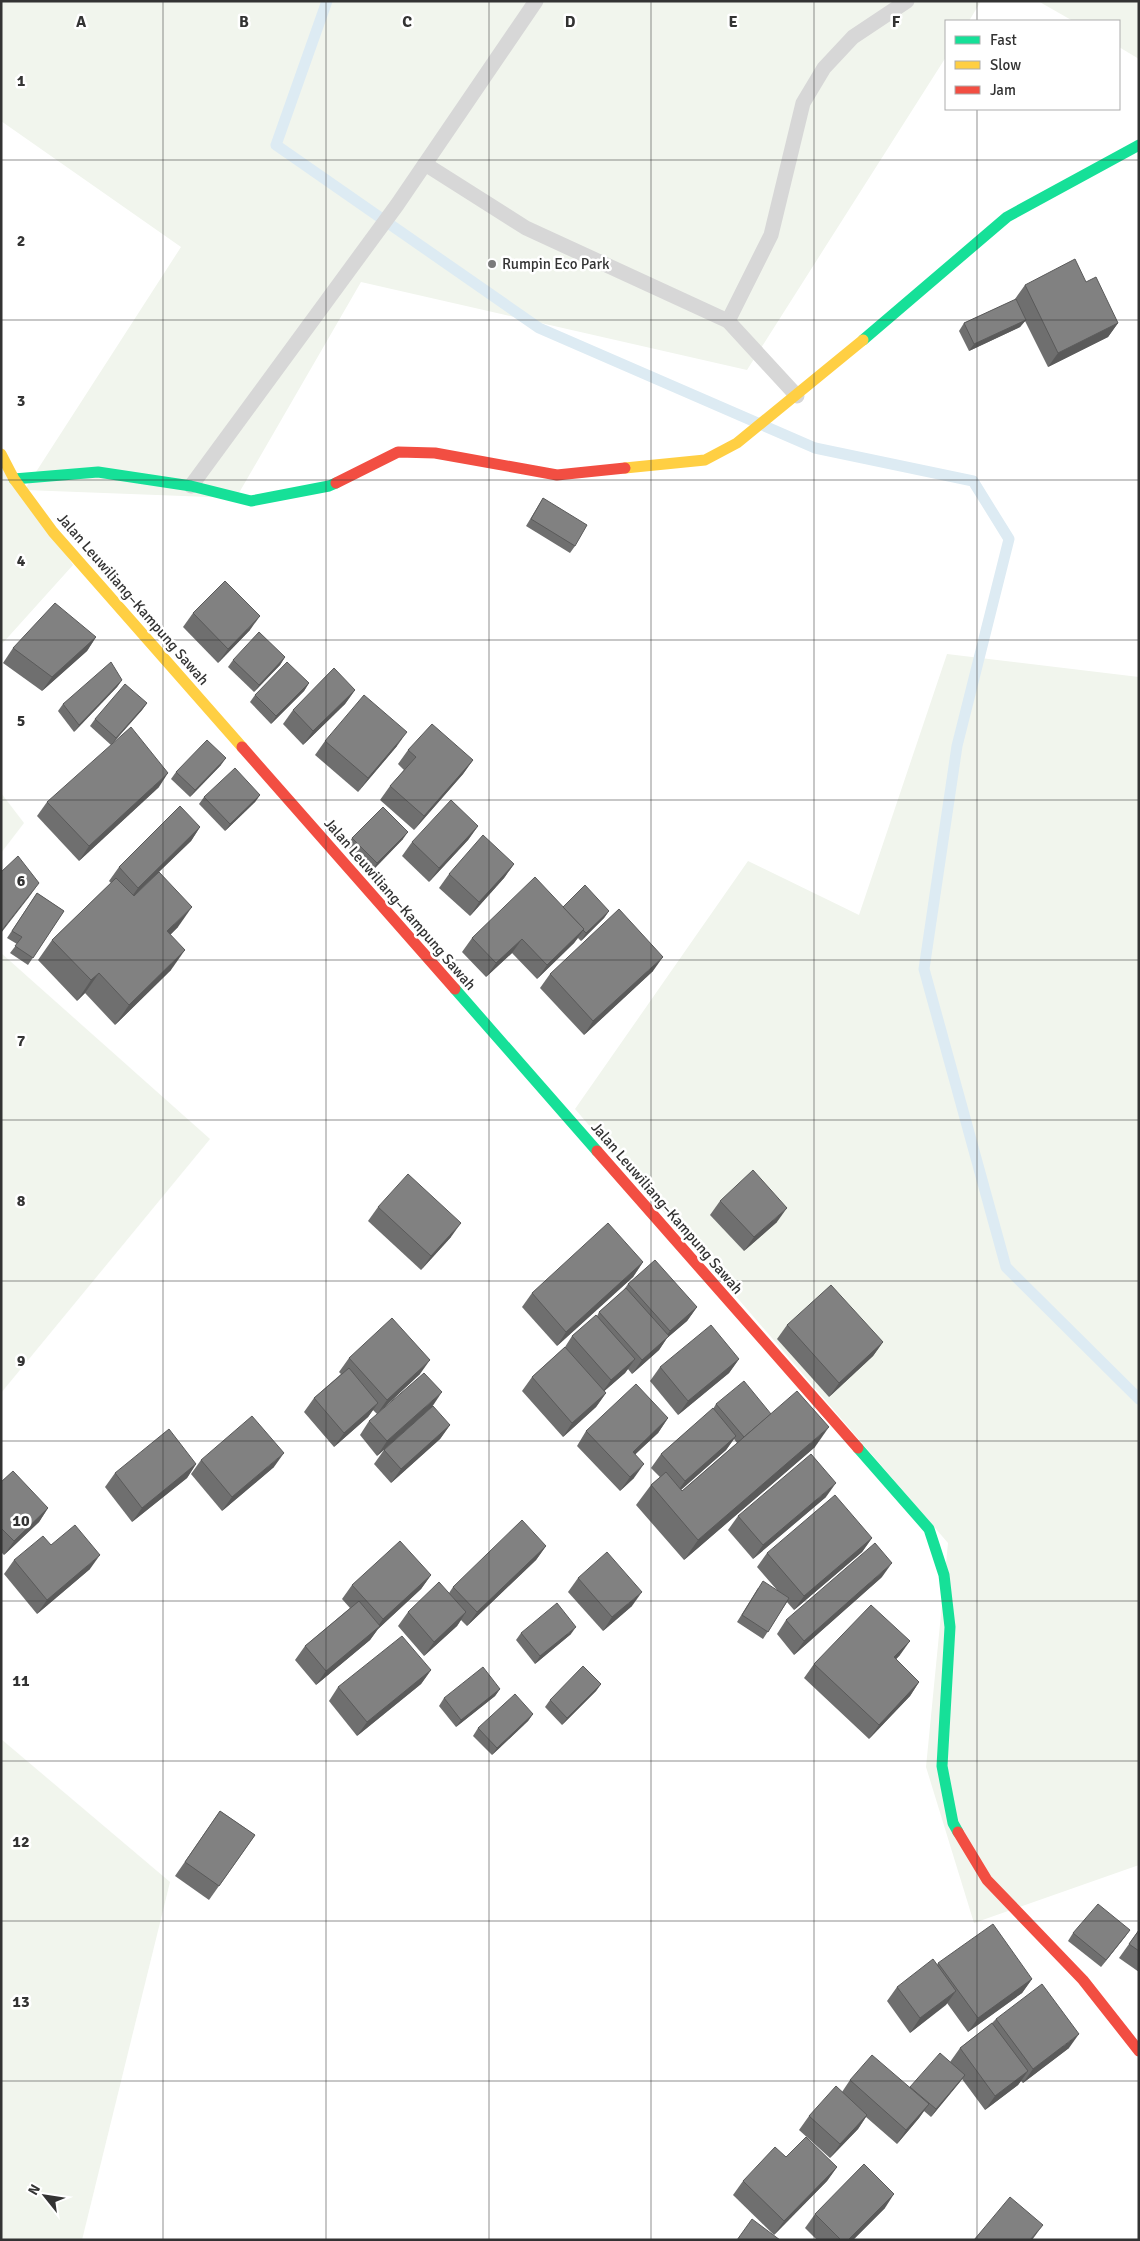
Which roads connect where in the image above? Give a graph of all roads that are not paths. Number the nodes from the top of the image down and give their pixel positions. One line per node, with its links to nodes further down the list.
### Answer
1 (536, 1): 4 (lane)
2 (908, 1): 5 (lane)
3 (1139, 146): 6 (main road)
4 (425, 164): 5 (lane); 9 (lane)
5 (728, 321): 6 (lane)
6 (797, 396): 9 (main road)
7 (1, 454): 8 (main road, Jalan Leuwiliang–Kampung Sawah)
8 (14, 479): 9 (main road); 10 (main road, Jalan Leuwiliang–Kampung Sawah)
9 (191, 486)
10 (1139, 2051)

